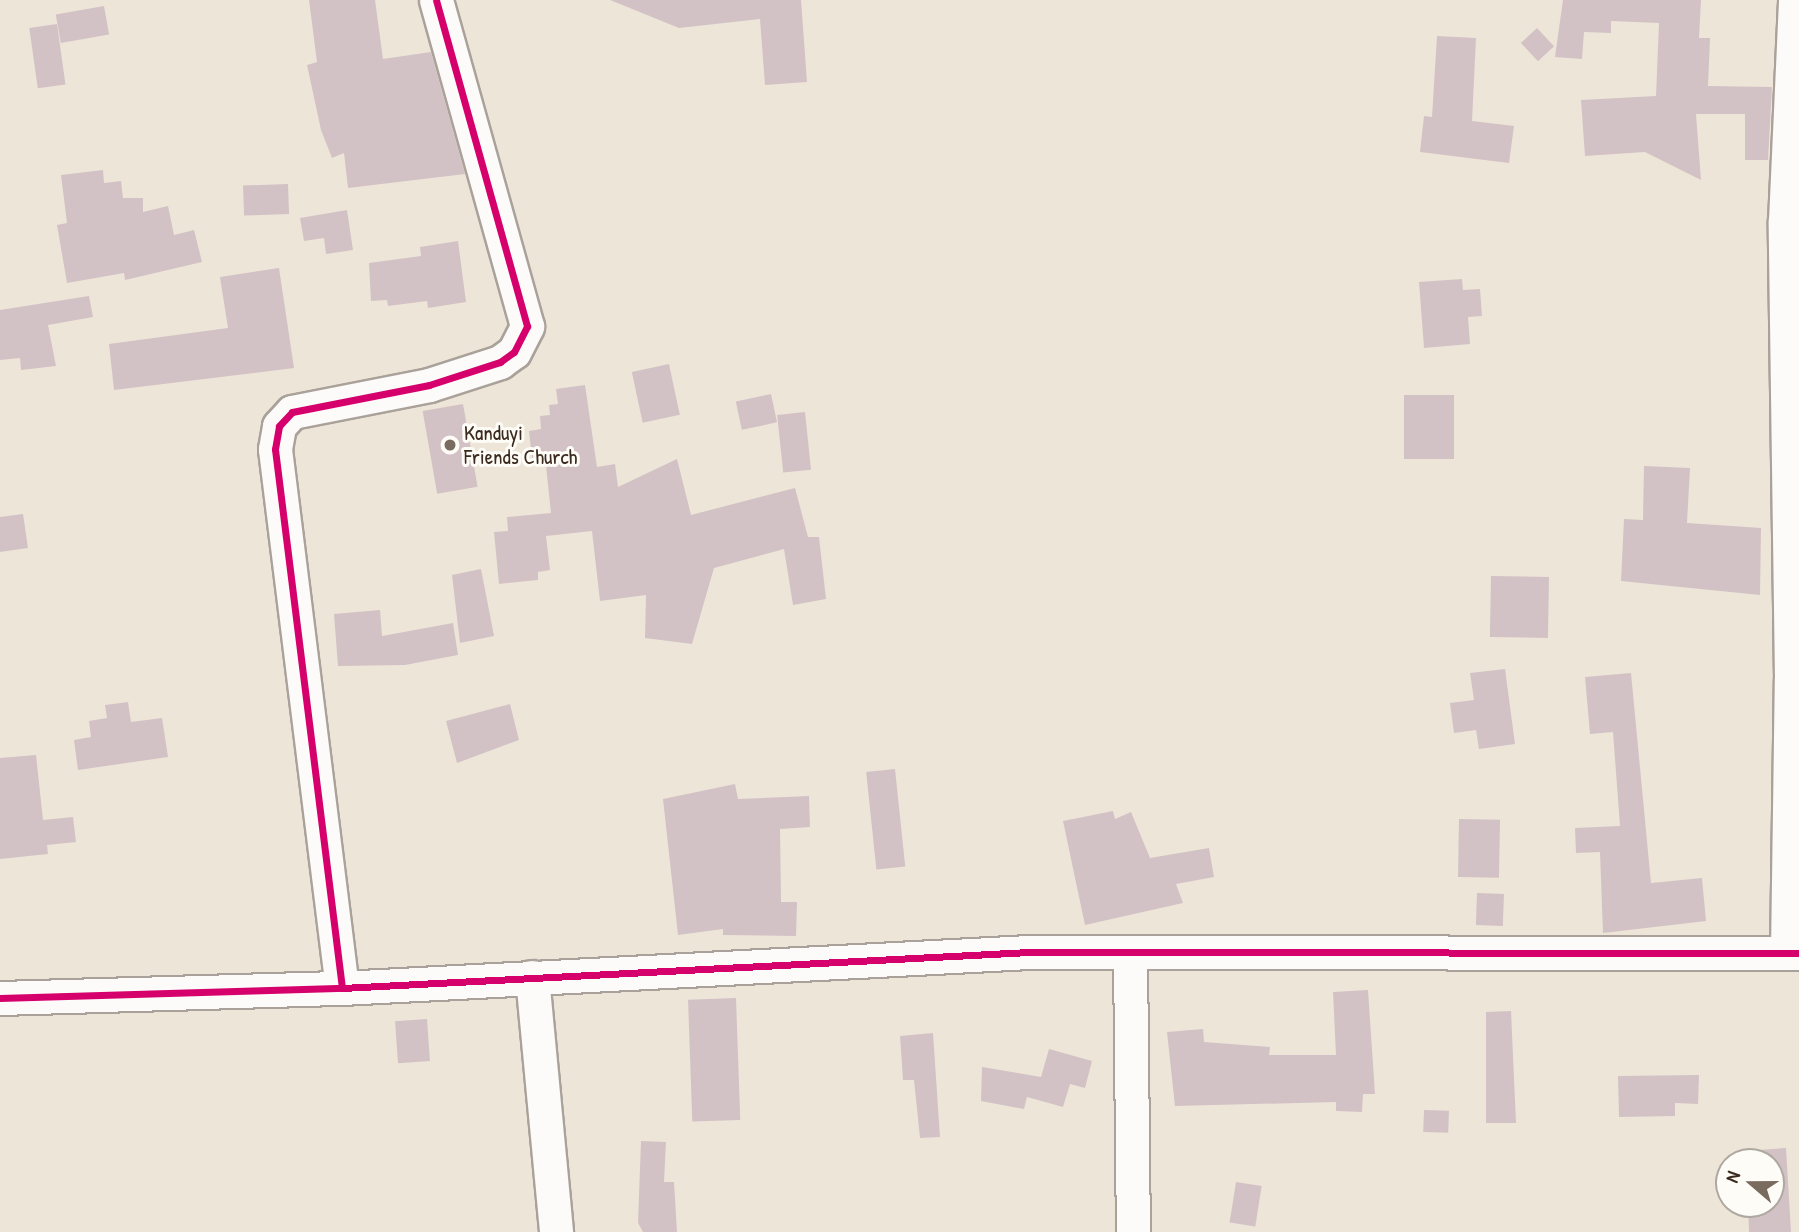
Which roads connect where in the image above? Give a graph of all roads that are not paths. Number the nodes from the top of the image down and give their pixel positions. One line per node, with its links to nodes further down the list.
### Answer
1 (436, 0): 7 (street)
2 (1795, 0): 3 (street)
3 (1797, 38): 4 (street)
4 (1793, 953): 5 (street)
5 (1130, 954): 6 (street); 10 (street)
6 (532, 977): 7 (street); 9 (street)
7 (342, 988): 8 (street)
8 (0, 998)
9 (556, 1232)
10 (1133, 1232)

